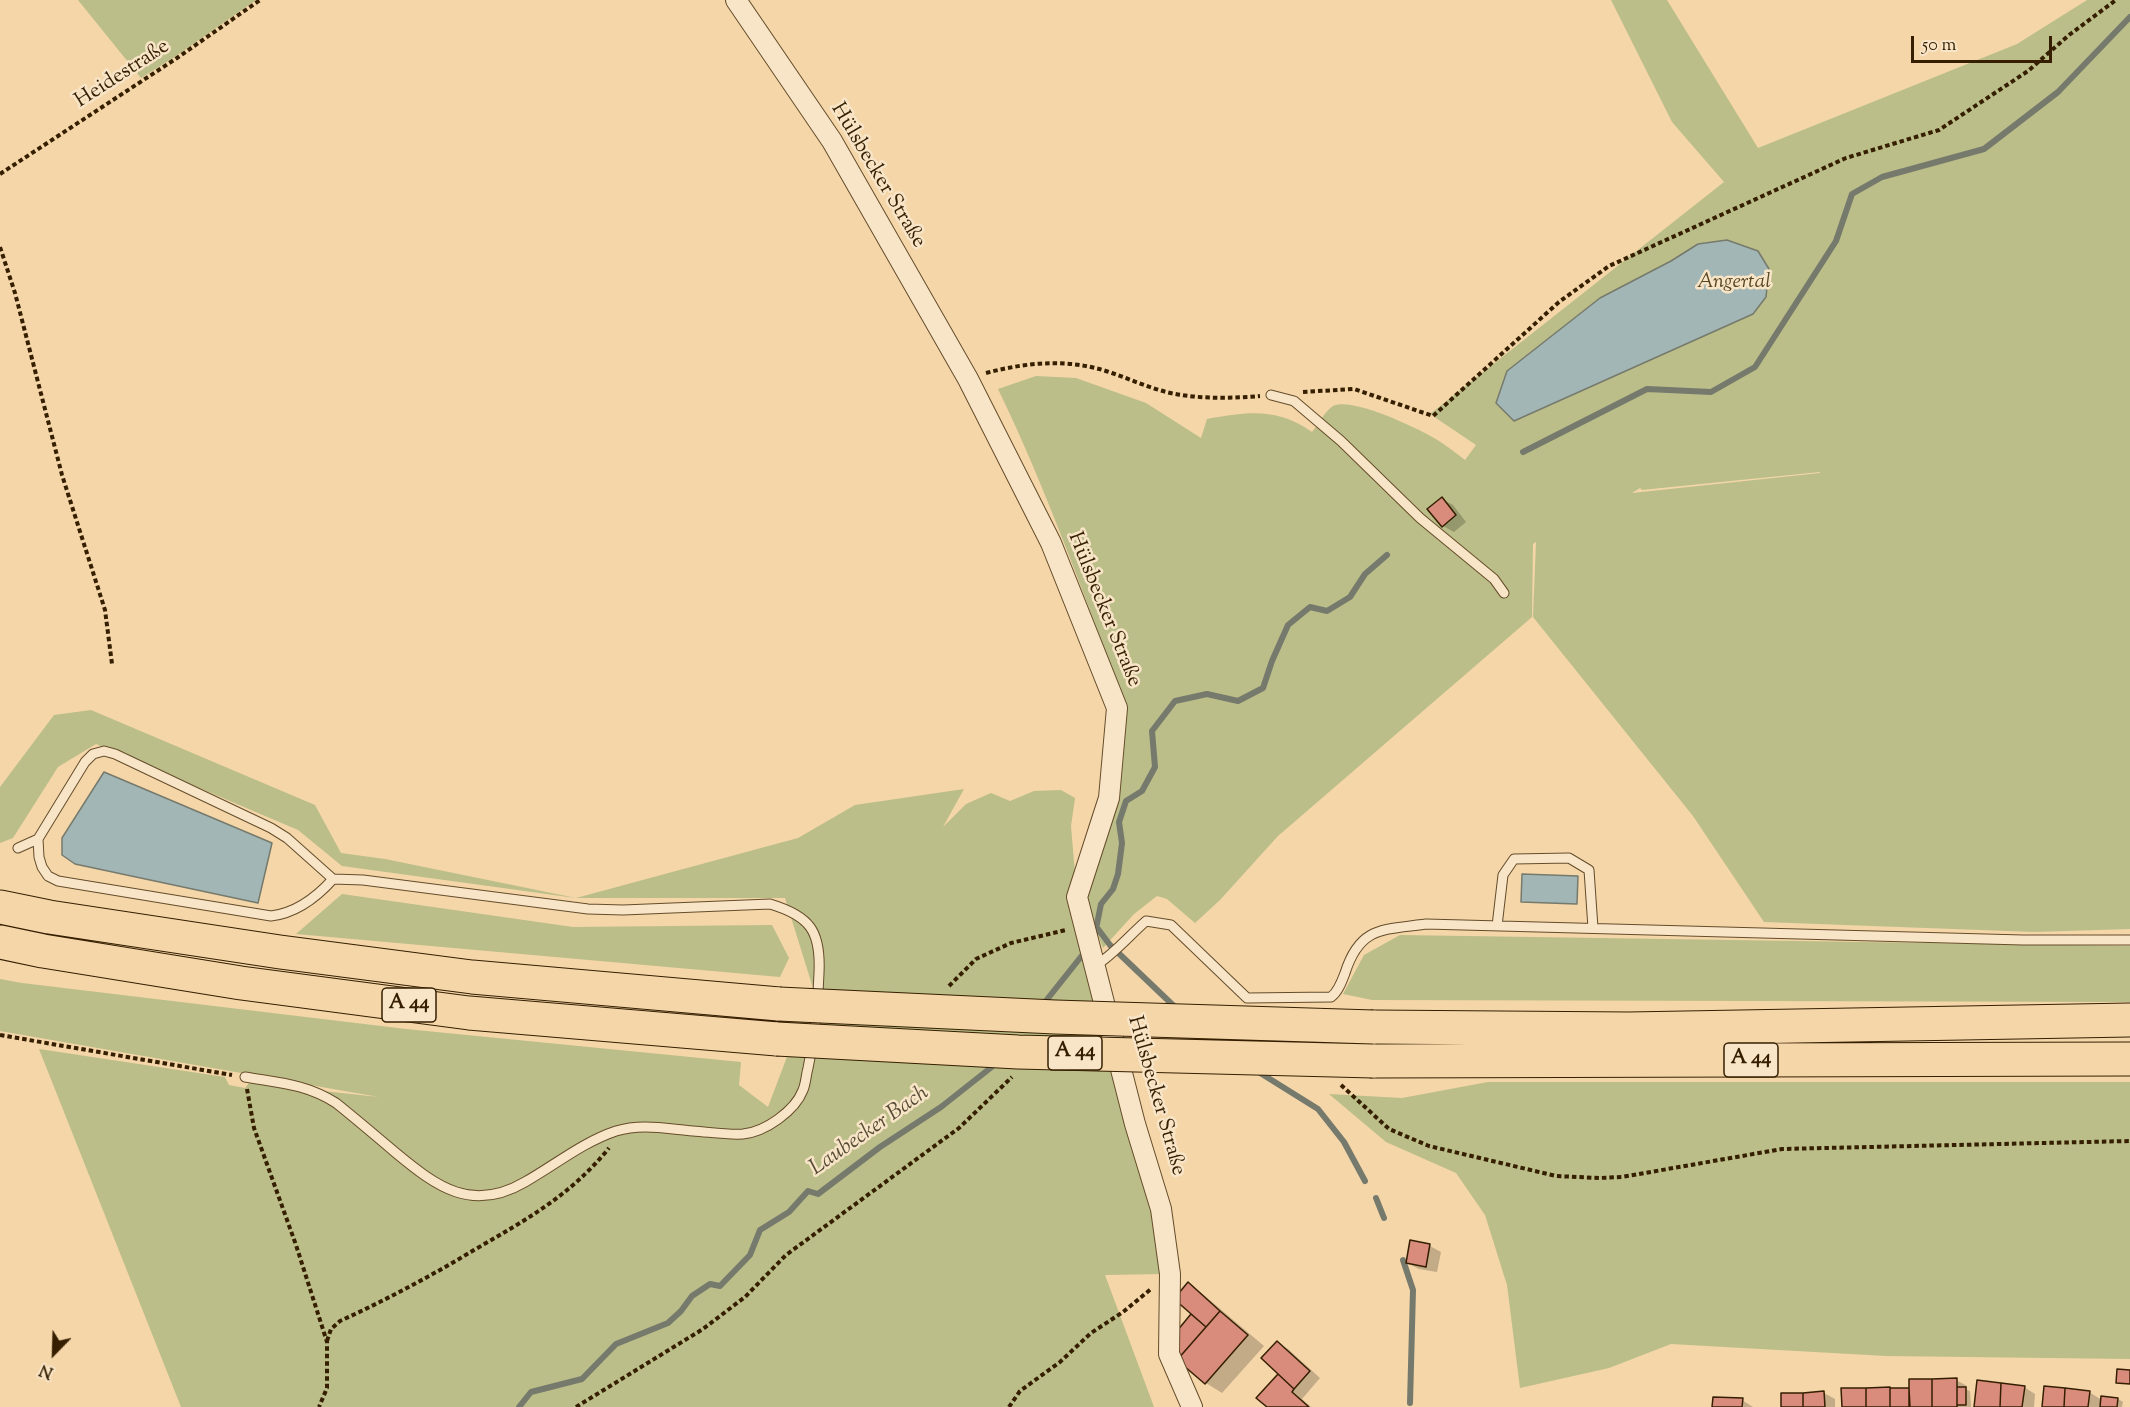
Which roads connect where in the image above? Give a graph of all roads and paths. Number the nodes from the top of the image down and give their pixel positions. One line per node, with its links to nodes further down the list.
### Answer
1 (260, 0): 4 (path, Heidestraße)
2 (736, 0): 6 (street, Hülsbecker Straße)
3 (2116, 0): 7 (path)
4 (0, 174)
5 (0, 247): 9 (path)
6 (968, 378): 7 (path); 18 (street, Hülsbecker Straße)
7 (1271, 395): 8 (lane)
8 (1504, 593)
9 (112, 664)
10 (38, 839): 11 (lane); 12 (lane); 12 (lane)
11 (18, 849)
12 (333, 879): 25 (lane)
13 (0, 907): 19 (highway, A 44, bridge)
14 (1497, 926): 15 (lane); 15 (lane); 18 (lane)
15 (1593, 928): 16 (lane)
16 (2130, 940)
17 (0, 942): 21 (highway, A 44, bridge)
18 (1101, 962): 27 (street, Hülsbecker Straße)
19 (2130, 1020)
20 (0, 1035): 23 (path)
21 (2130, 1059)
22 (1016, 1072): 30 (path)
23 (246, 1077): 25 (lane); 28 (path)
24 (1339, 1083): 26 (path)
25 (616, 1131): 28 (path)
26 (2130, 1141)
27 (1170, 1274): 31 (path); 32 (street, Hülsbecker Straße)
28 (327, 1342): 29 (path)
29 (319, 1407)
30 (576, 1407)
31 (1009, 1407)
32 (1192, 1407)

